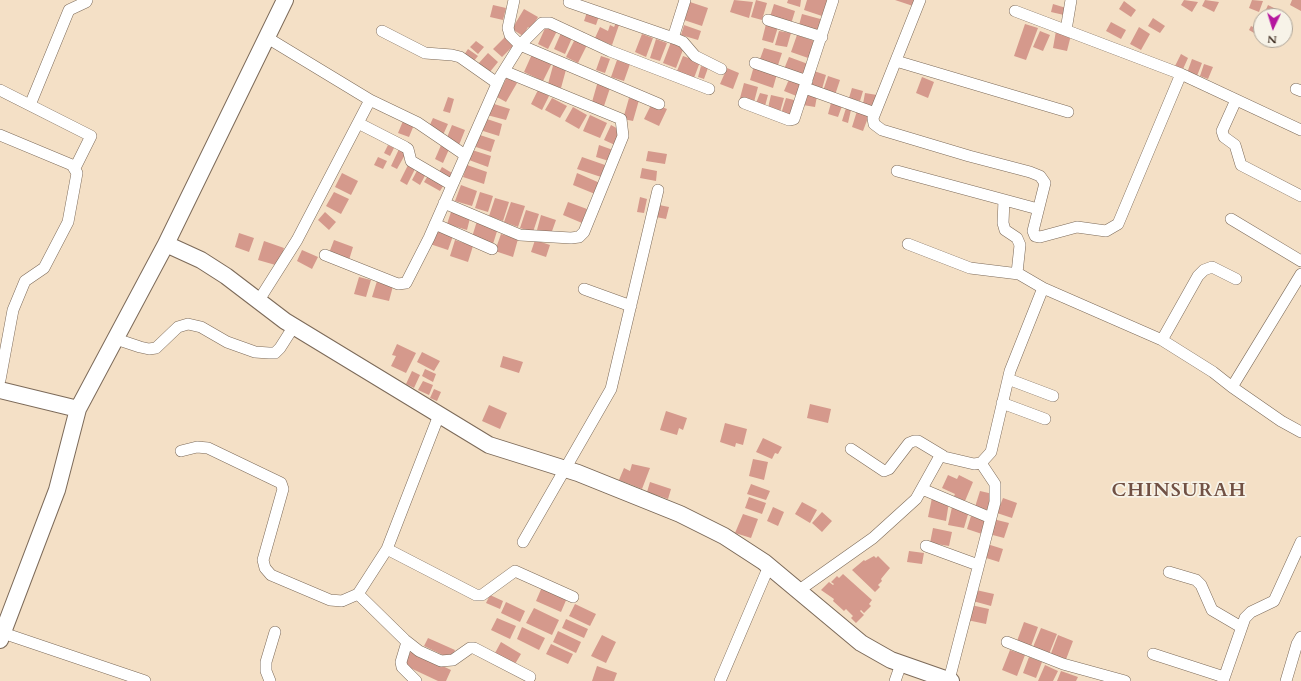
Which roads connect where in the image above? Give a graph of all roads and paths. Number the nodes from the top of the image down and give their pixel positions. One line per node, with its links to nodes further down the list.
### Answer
1 (86, 0): 30 (street)
2 (285, 0): 13 (street)
3 (514, 0): 16 (street)
4 (685, 0): 15 (street)
5 (833, 0): 14 (street)
6 (920, 0): 17 (street)
7 (1071, 0): 11 (street)
8 (569, 2): 15 (street)
9 (1016, 11): 11 (street)
10 (768, 20): 14 (street)
11 (1066, 30): 21 (street)
12 (382, 31): 22 (street)
13 (266, 37): 26 (street); 47 (street)
14 (822, 37): 23 (street)
15 (673, 38): 19 (street)
16 (520, 45): 20 (street); 24 (street); 29 (street)
17 (896, 61): 31 (street); 32 (street)
18 (755, 63): 23 (street)
19 (721, 69)
20 (504, 70): 22 (street); 43 (street)
21 (1181, 74): 27 (street); 44 (street)
22 (497, 83): 36 (street)
23 (806, 85): 28 (street); 32 (street)
24 (709, 89)
25 (0, 90): 30 (street)
26 (370, 100): 33 (street); 36 (street)
27 (1236, 100): 34 (street); 41 (street)
28 (744, 103)
29 (660, 104)
30 (30, 106): 37 (street)
31 (1068, 112)
32 (875, 113): 44 (street)
33 (358, 123): 39 (street); 57 (street)
34 (1301, 130)
35 (0, 135): 37 (street)
36 (465, 155): 39 (street)
37 (75, 168): 63 (street)
38 (897, 171): 42 (street)
39 (452, 185): 43 (street)
40 (658, 190): 58 (street)
41 (1301, 196)
42 (1004, 200): 44 (street); 52 (street)
43 (444, 203): 46 (street)
44 (1038, 209)
45 (1231, 219): 51 (street)
46 (435, 224): 49 (street); 50 (street)
47 (166, 244): 57 (street); 60 (street)
48 (908, 244): 52 (street)
49 (492, 249)
50 (325, 255)
51 (1301, 261)
52 (1017, 273): 56 (street)
53 (1301, 274): 64 (street)
54 (1236, 278): 61 (street)
55 (584, 288): 58 (street)
56 (1043, 288): 61 (street); 62 (street)
57 (259, 300): 59 (street)
58 (631, 306): 76 (street)
59 (294, 326): 60 (street); 69 (street)
60 (116, 339): 68 (street)
61 (1162, 340): 64 (street)
62 (1008, 379): 66 (street); 67 (street)
63 (0, 380)
64 (1232, 388): 71 (street)
65 (0, 390): 68 (street)
66 (1053, 396)
67 (1002, 402): 70 (street); 75 (street)
68 (78, 409): 91 (street)
69 (439, 415): 76 (street); 82 (street)
70 (1045, 419)
71 (1301, 432)
72 (851, 449): 74 (street)
73 (181, 451): 87 (street)
74 (943, 456): 75 (street); 77 (street)
75 (981, 463): 78 (street)
76 (564, 469): 79 (street); 84 (street)
77 (922, 489): 78 (street); 86 (street)
78 (990, 518): 83 (street)
79 (524, 542)
80 (1301, 542): 89 (street)
81 (926, 546): 83 (street)
82 (386, 549): 87 (street); 88 (street)
83 (978, 565): 99 (street)
84 (769, 566): 86 (street); 103 (street)
85 (1169, 572): 89 (street)
86 (798, 591): 96 (street)
87 (358, 594): 93 (street)
88 (573, 597)
89 (1241, 627): 98 (street)
90 (275, 632): 101 (street)
91 (1, 637): 100 (street)
92 (1301, 637): 106 (street)
93 (407, 642): 97 (street); 102 (street)
94 (1007, 642): 105 (street)
95 (1153, 654): 98 (street)
96 (901, 664): 99 (street); 104 (street)
97 (530, 677)
98 (1224, 679)
99 (941, 680)
100 (144, 681)
101 (270, 681)
102 (416, 681)
103 (720, 681)
104 (895, 681)
105 (1125, 681)
106 (1286, 681)

